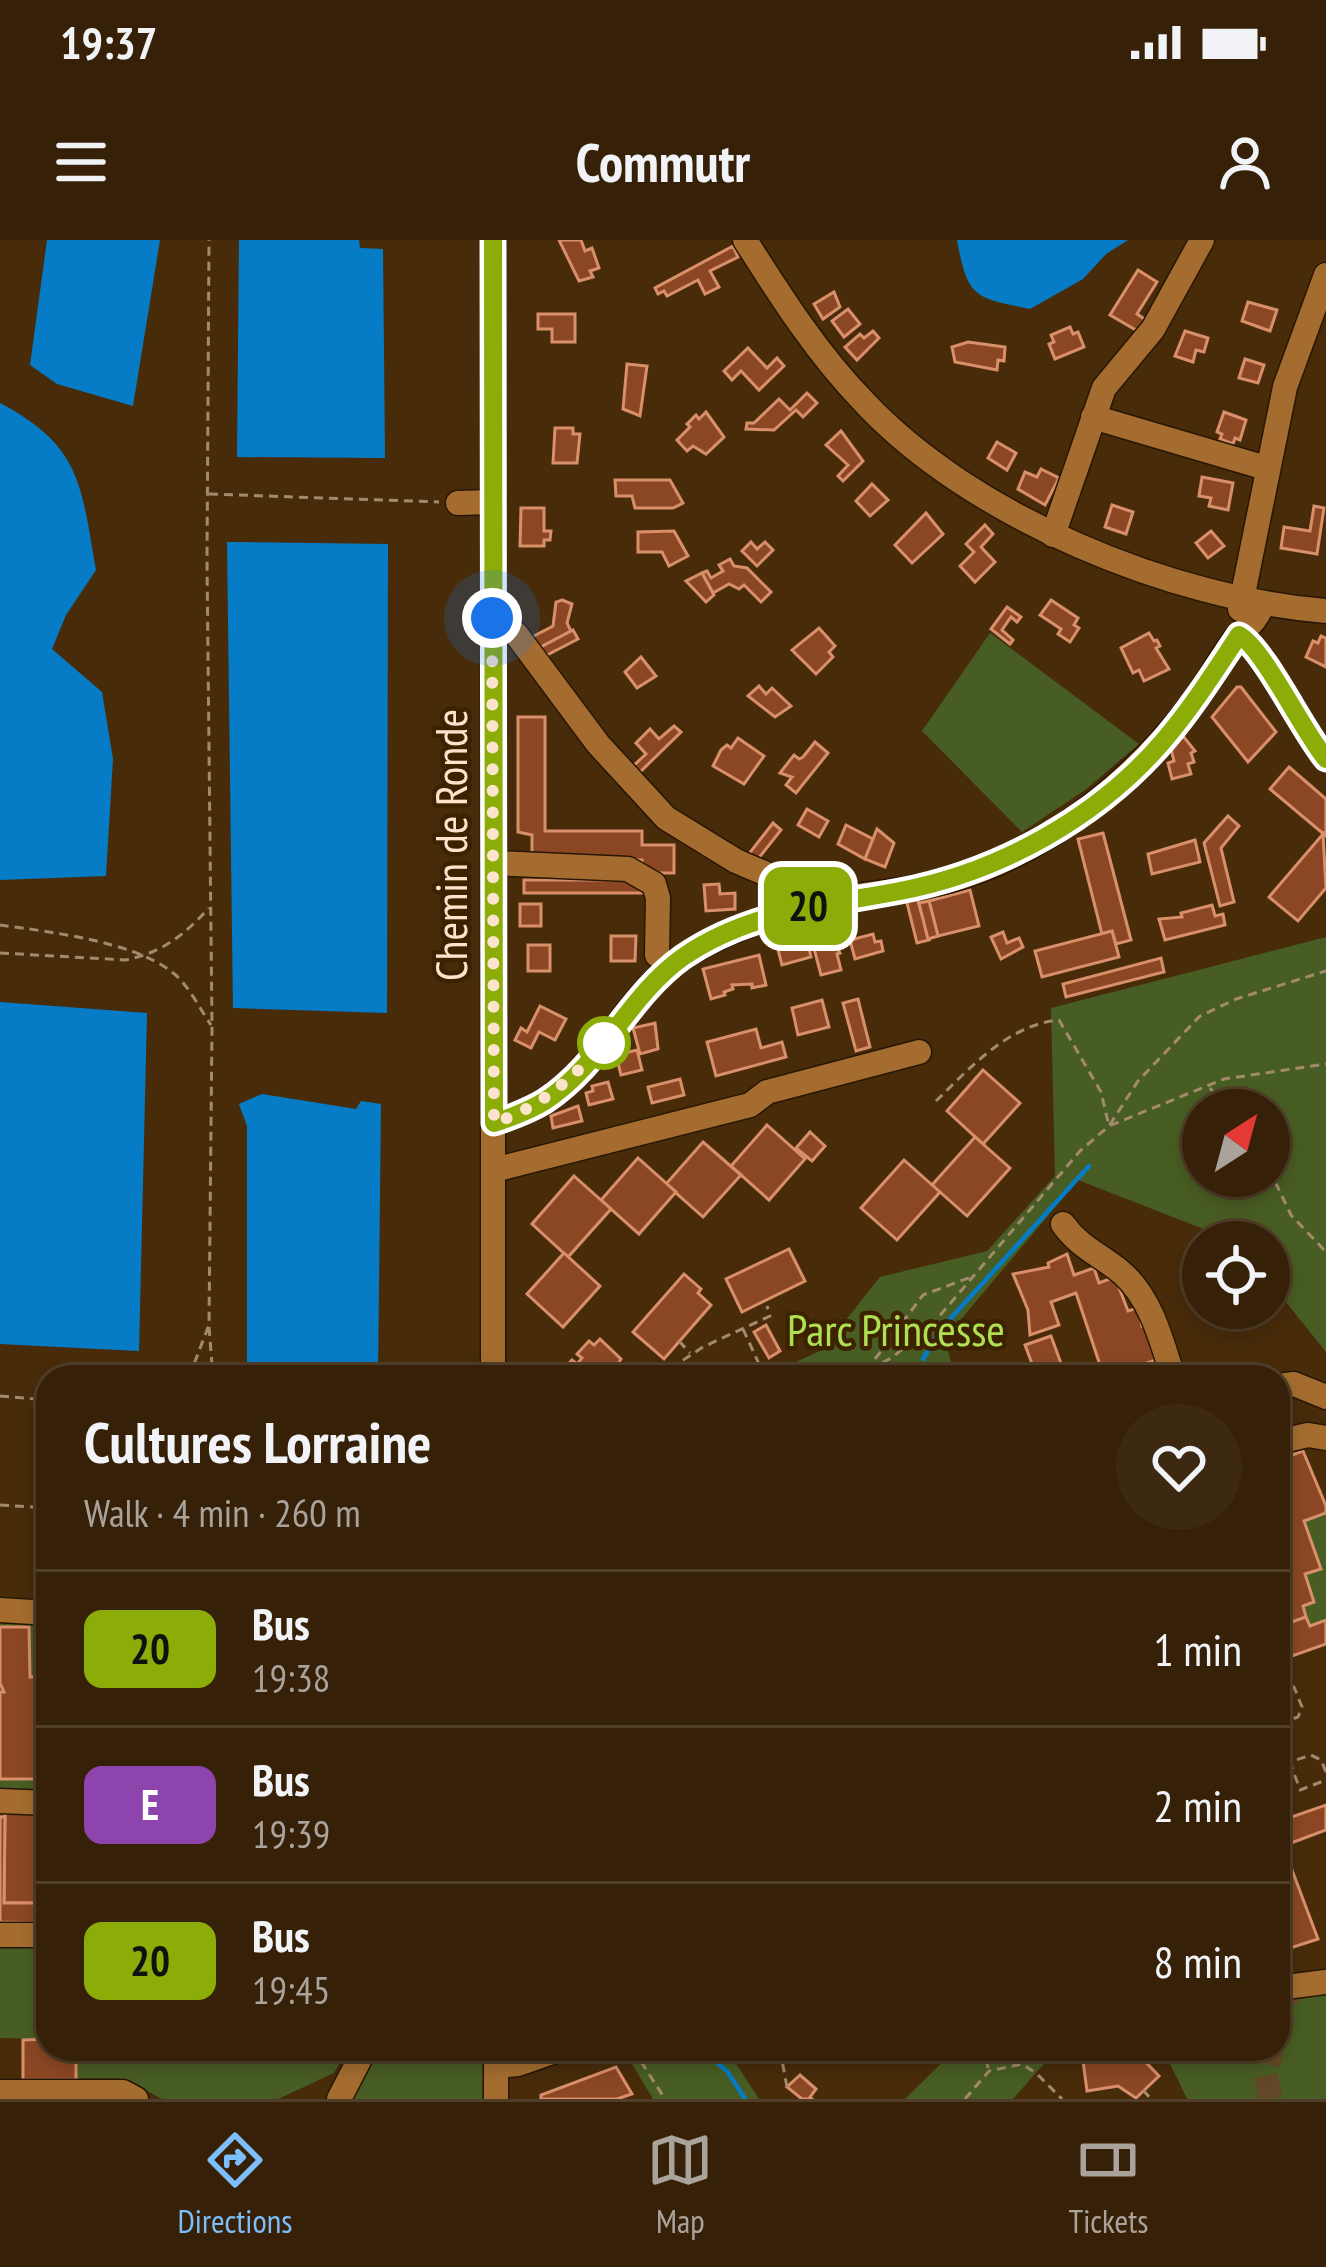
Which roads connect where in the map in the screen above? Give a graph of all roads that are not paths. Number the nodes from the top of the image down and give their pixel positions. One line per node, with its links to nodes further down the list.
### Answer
1 (493, 240): 7 (street, Chemin de Ronde)
2 (745, 240): 9 (street)
3 (1202, 240): 5 (street)
4 (1326, 275): 6 (street)
5 (1093, 417): 6 (street); 9 (street)
6 (1266, 468): 10 (street)
7 (494, 502): 8 (street); 12 (street, Chemin de Ronde)
8 (458, 503)
9 (1053, 535): 10 (street)
10 (1253, 601): 11 (street); 13 (street)
11 (1326, 611)
12 (492, 618): 15 (street, Chemin de Ronde); 16 (street)
13 (1239, 635): 14 (street); 16 (street)
14 (1326, 759)
15 (494, 863): 17 (street); 19 (street, Chemin de Ronde)
16 (818, 903): 19 (street)
17 (657, 956)
18 (919, 1052): 20 (street)
19 (494, 1123): 20 (street, Chemin de Ronde)
20 (494, 1170): 22 (street, Chemin de Ronde)
21 (1063, 1224): 23 (street)
22 (493, 1365)
23 (1169, 1365)
24 (1290, 1384): 25 (street)
25 (1326, 1397)
26 (1326, 1438): 27 (street)
27 (1290, 1439)
28 (0, 1610): 29 (street)
29 (36, 1612)
30 (0, 1802): 31 (street)
31 (36, 1803)
32 (36, 1934): 33 (street)
33 (0, 1935)
34 (1326, 1982): 35 (street)
35 (1290, 1986)
36 (359, 2061): 40 (street)
37 (496, 2061): 41 (street)
38 (0, 2092): 39 (street)
39 (136, 2099)
40 (339, 2099)
41 (496, 2099)

